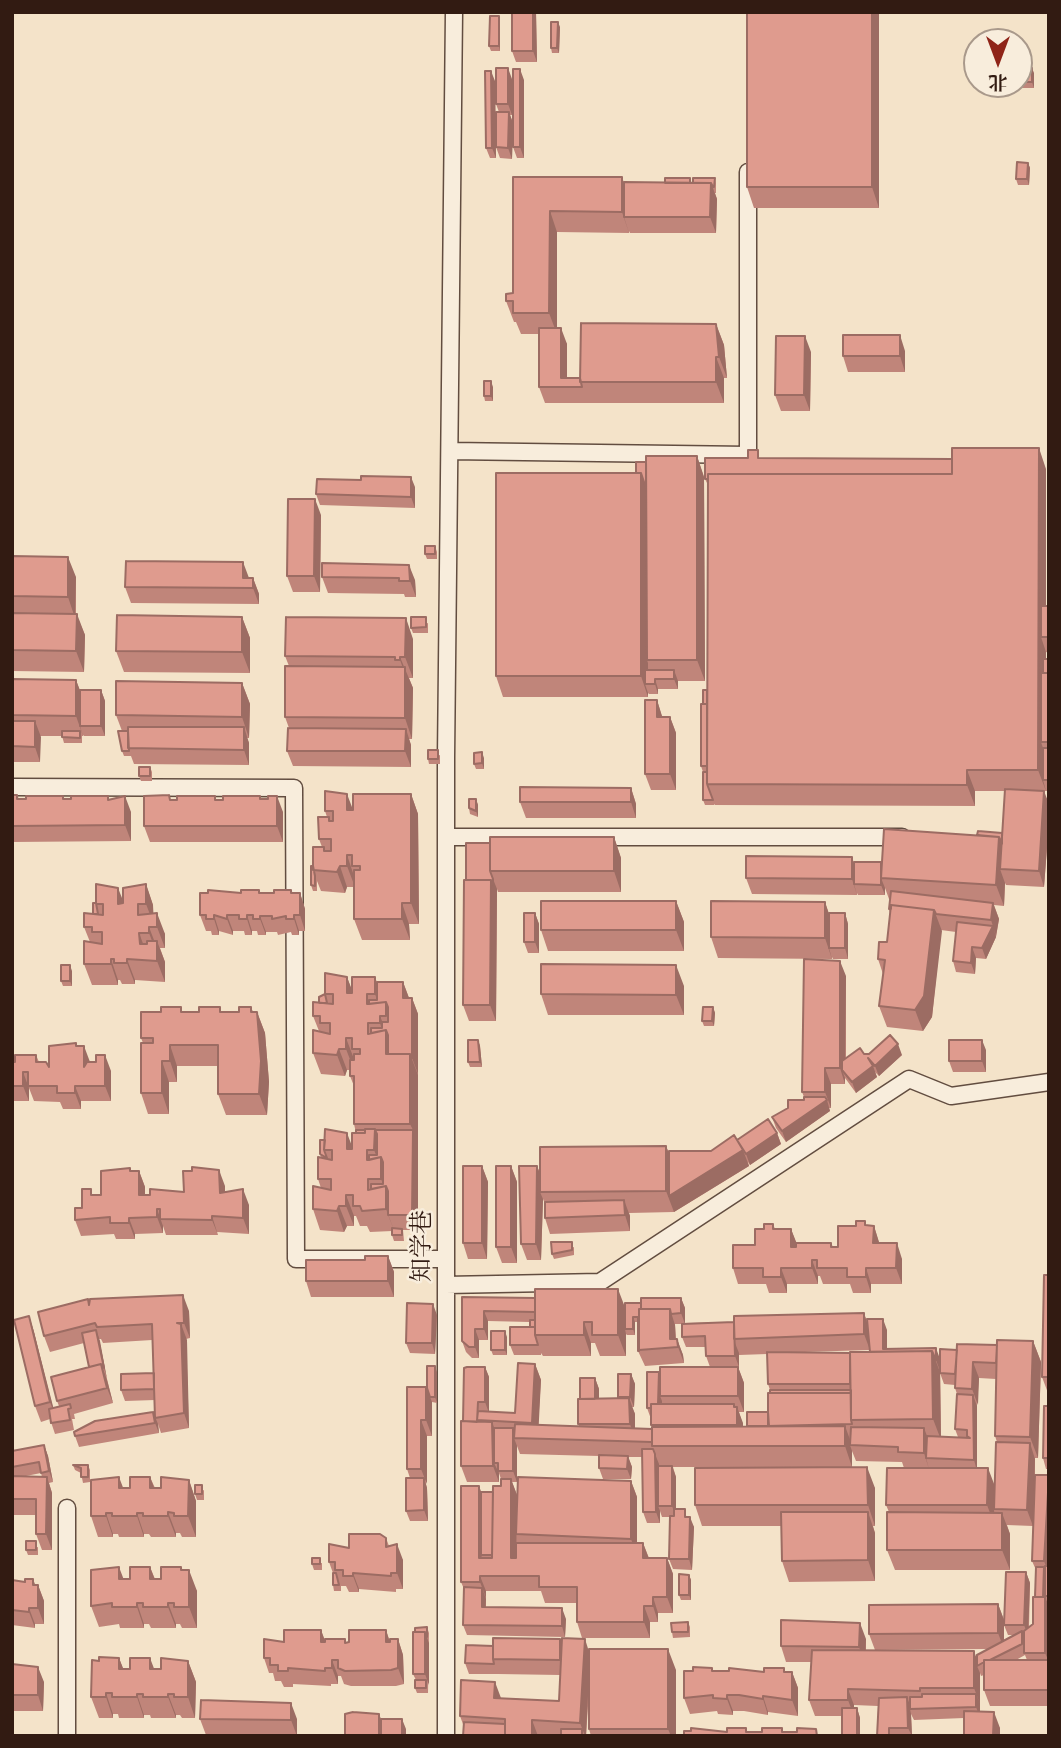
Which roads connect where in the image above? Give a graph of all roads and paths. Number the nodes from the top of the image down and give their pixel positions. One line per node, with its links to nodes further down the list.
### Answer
1 (454, 12): 3 (street, 知学巷)
2 (748, 150): 3 (street)
3 (450, 451): 5 (street, 知学巷)
4 (12, 787): 8 (street)
5 (446, 836): 6 (street); 8 (street, 知学巷)
6 (920, 837)
7 (1049, 1082): 9 (street)
8 (446, 1259): 9 (street, 知学巷)
9 (446, 1285): 12 (street, 知学巷)
10 (67, 1507): 11 (street)
11 (67, 1736)
12 (446, 1736)

